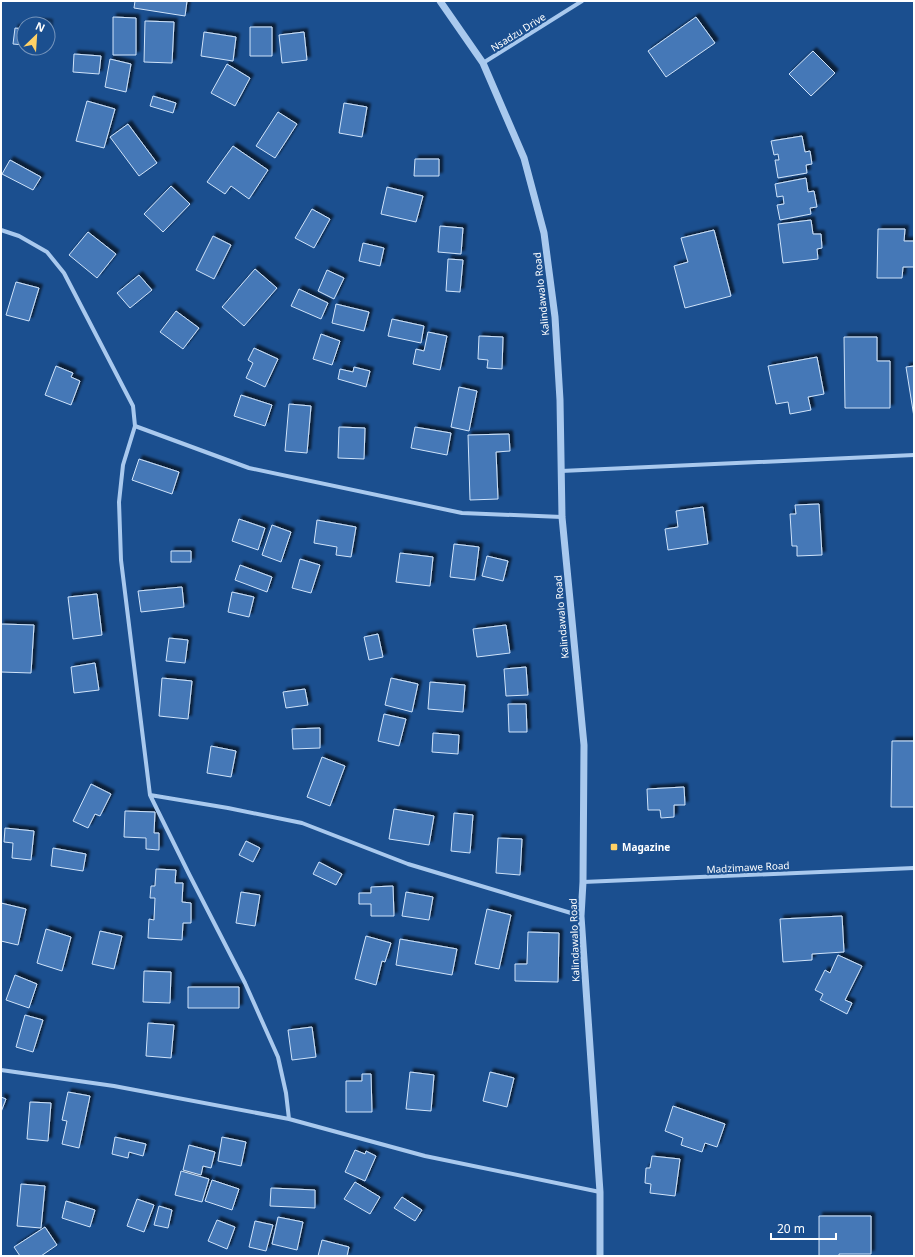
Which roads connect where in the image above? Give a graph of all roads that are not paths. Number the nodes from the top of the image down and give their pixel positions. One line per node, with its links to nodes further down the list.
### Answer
1 (440, 1): 3 (street, Kalindawalo Road)
2 (582, 1): 3 (street, Nsadzu Drive)
3 (483, 63): 7 (street, Kalindawalo Road)
4 (1, 230): 5 (street)
5 (135, 426): 8 (street); 9 (street)
6 (914, 455): 7 (street)
7 (561, 471): 8 (street, Kalindawalo Road)
8 (562, 517): 11 (street, Kalindawalo Road)
9 (150, 795): 12 (street); 14 (street)
10 (914, 868): 11 (street, Madzimawe Road)
11 (583, 882): 12 (street, Kalindawalo Road)
12 (581, 916): 15 (street, Kalindawalo Road)
13 (1, 1070): 14 (street)
14 (289, 1119): 15 (street)
15 (600, 1192): 16 (street, Kalindawalo Road)
16 (600, 1256)

